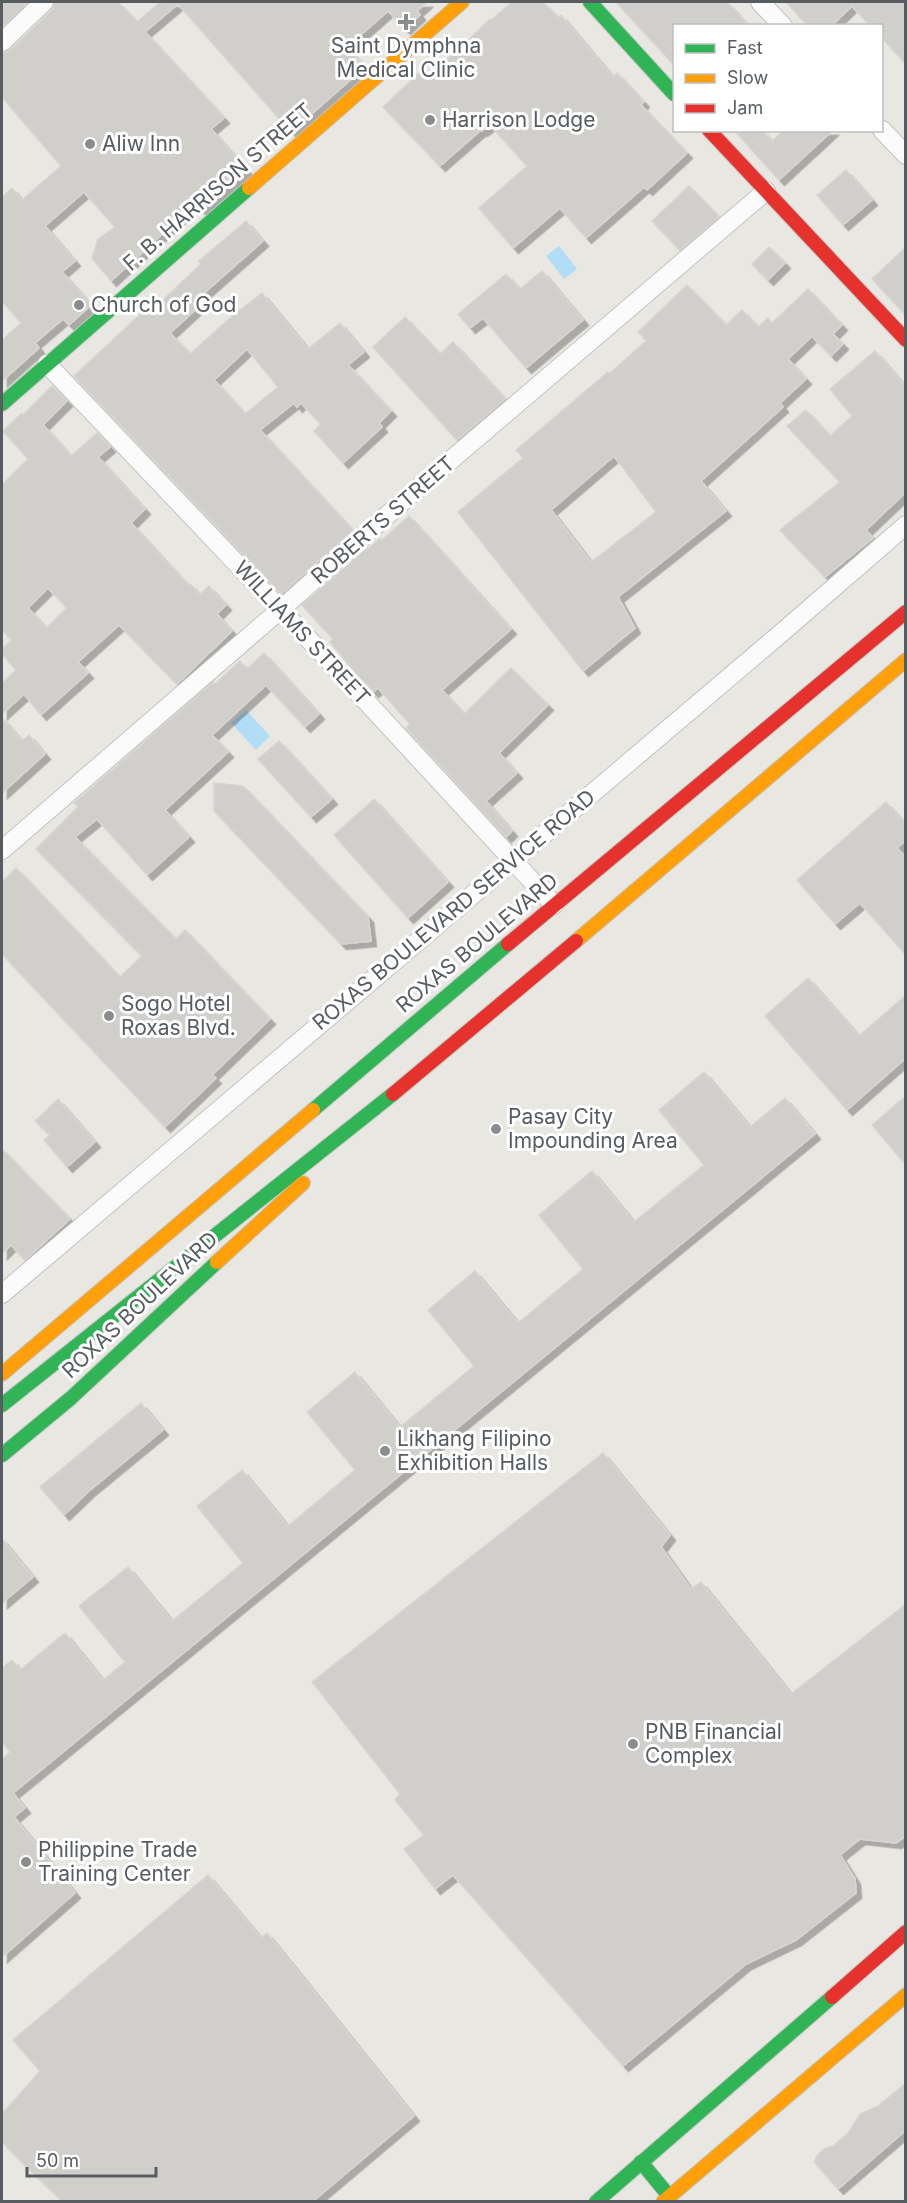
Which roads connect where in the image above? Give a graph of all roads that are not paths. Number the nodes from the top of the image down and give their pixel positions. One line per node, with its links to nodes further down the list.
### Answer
1 (44, 2): 6 (street)
2 (462, 2): 13 (main road, F. B. HARRISON STREET)
3 (590, 2): 7 (main road)
4 (760, 2): 5 (street)
5 (781, 24)
6 (2, 42)
7 (673, 92)
8 (883, 131): 10 (street)
9 (711, 132): 11 (main road)
10 (906, 155)
11 (766, 191): 12 (main road); 16 (street, ROBERTS STREET)
12 (906, 340)
13 (47, 364): 14 (main road, F. B. HARRISON STREET); 16 (street, WILLIAMS STREET)
14 (2, 404)
15 (906, 525): 20 (street, ROXAS BOULEVARD SERVICE ROAD)
16 (280, 610): 19 (street, ROBERTS STREET); 20 (street, WILLIAMS STREET)
17 (906, 612): 21 (main road, ROXAS BOULEVARD)
18 (906, 660): 22 (main road, ROXAS BOULEVARD)
19 (2, 850)
20 (514, 860): 21 (street, WILLIAMS STREET); 23 (street, ROXAS BOULEVARD SERVICE ROAD)
21 (554, 905): 24 (main road, ROXAS BOULEVARD)
22 (436, 1060): 27 (main road, ROXAS BOULEVARD); 28 (main road, ROXAS BOULEVARD)
23 (2, 1294)
24 (78, 1308): 25 (main road, ROXAS BOULEVARD); 26 (main road, ROXAS BOULEVARD)
25 (4, 1354)
26 (2, 1374)
27 (2, 1405)
28 (2, 1455)
29 (906, 1932): 31 (main road)
30 (906, 1995): 32 (main road)
31 (641, 2162): 32 (main road); 33 (main road)
32 (666, 2199)
33 (596, 2202)

